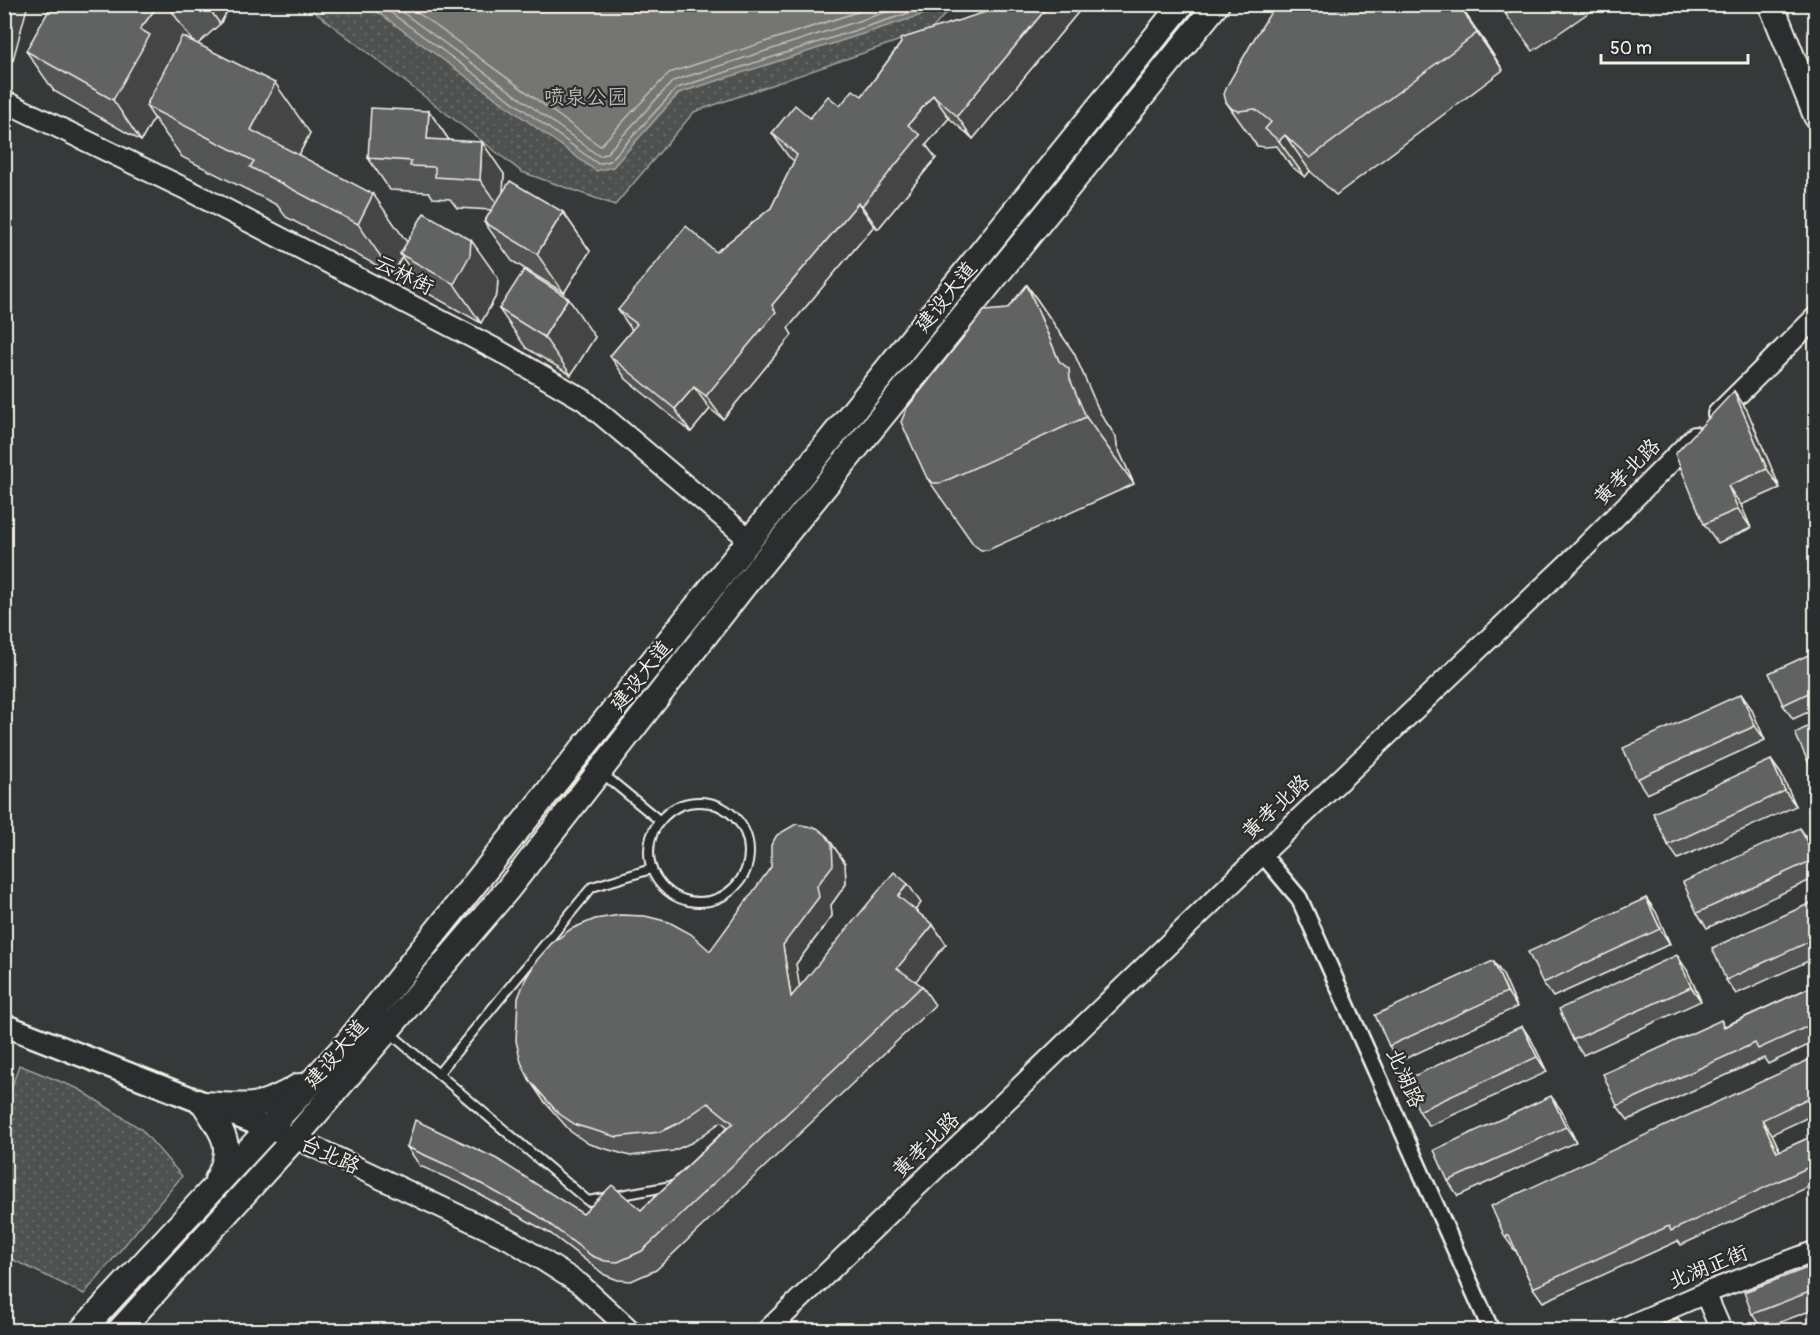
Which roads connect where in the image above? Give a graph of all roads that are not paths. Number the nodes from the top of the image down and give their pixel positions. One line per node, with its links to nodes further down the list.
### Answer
1 (1182, 4): 7 (main road, 建设大道)
2 (1217, 4): 8 (main road, 建设大道)
3 (1771, 4): 5 (main road)
4 (8, 108): 7 (street, 云林街)
5 (1815, 116)
6 (1815, 317): 10 (street, 黄孝北路)
7 (750, 540): 14 (main road, 建设大道)
8 (599, 771): 9 (lane); 13 (main road, 建设大道)
9 (660, 821): 11 (lane); 11 (lane)
10 (1262, 854): 26 (street, 黄孝北路); 27 (street, 北湖路)
11 (651, 869): 15 (lane)
12 (4, 1025): 16 (main road, 台北路)
13 (387, 1030): 15 (lane); 18 (main road, 建设大道)
14 (344, 1047): 16 (main road); 17 (main road, 建设大道)
15 (438, 1074): 19 (lane)
16 (204, 1104): 17 (main road, 台北路); 20 (main road)
17 (269, 1128): 18 (main road, 台北路); 20 (main road, 建设大道)
18 (294, 1138): 24 (main road, 建设大道); 25 (street, 台北路)
19 (671, 1186)
20 (212, 1190): 23 (main road, 建设大道)
21 (1815, 1251): 22 (street, 北湖正街)
22 (1706, 1293): 28 (street, 北湖正街); 29 (street)
23 (82, 1330)
24 (120, 1330)
25 (630, 1330)
26 (768, 1330)
27 (1491, 1330)
28 (1620, 1330)
29 (1721, 1330)

